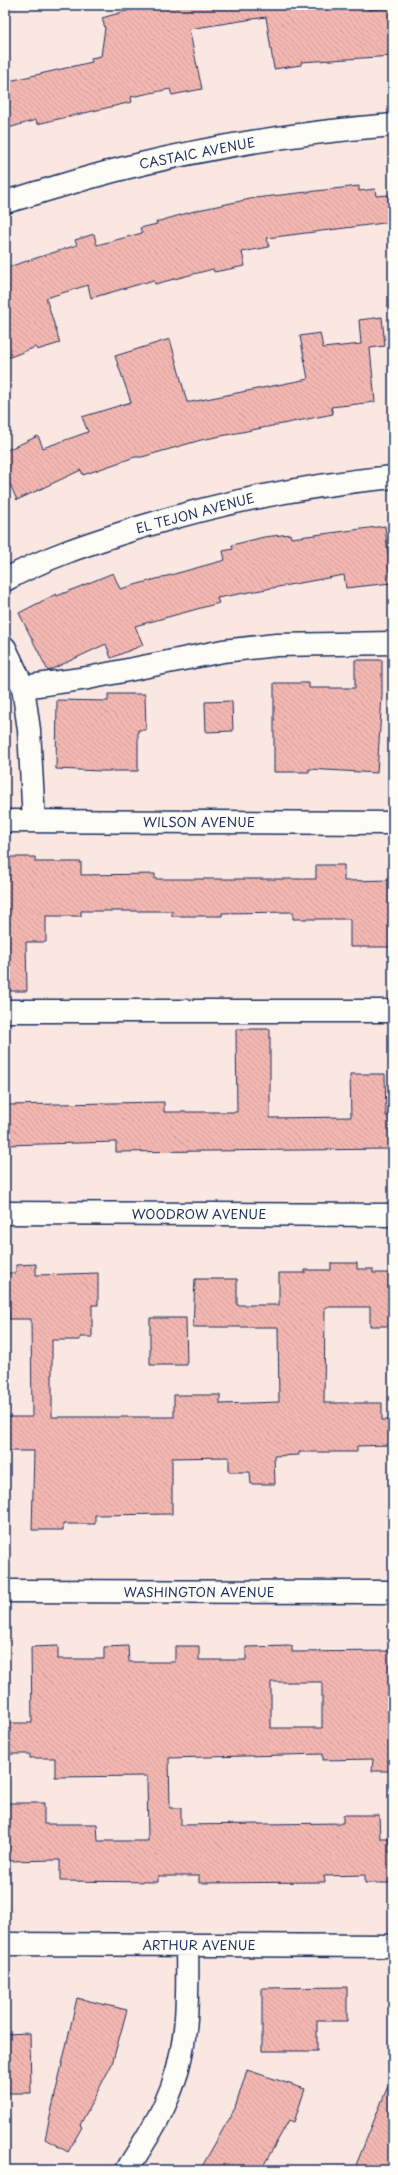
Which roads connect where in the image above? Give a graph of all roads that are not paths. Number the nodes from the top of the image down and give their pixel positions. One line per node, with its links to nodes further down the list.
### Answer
1 (393, 125): 2 (street, CASTAIC AVENUE)
2 (5, 202)
3 (393, 476): 4 (street, EL TEJON AVENUE)
4 (5, 580)
5 (393, 643): 7 (street)
6 (5, 648): 7 (street)
7 (23, 687): 9 (street)
8 (5, 821): 9 (street, WILSON AVENUE)
9 (34, 821): 10 (street, WILSON AVENUE)
10 (393, 823)
11 (393, 1011): 12 (street)
12 (5, 1012)
13 (5, 1213): 14 (street, WOODROW AVENUE)
14 (393, 1215)
15 (5, 1591): 16 (street, WASHINGTON AVENUE)
16 (393, 1592)
17 (5, 1944): 18 (street, ARTHUR AVENUE)
18 (187, 1945): 19 (street, ARTHUR AVENUE); 20 (street)
19 (393, 1946)
20 (127, 2170)

